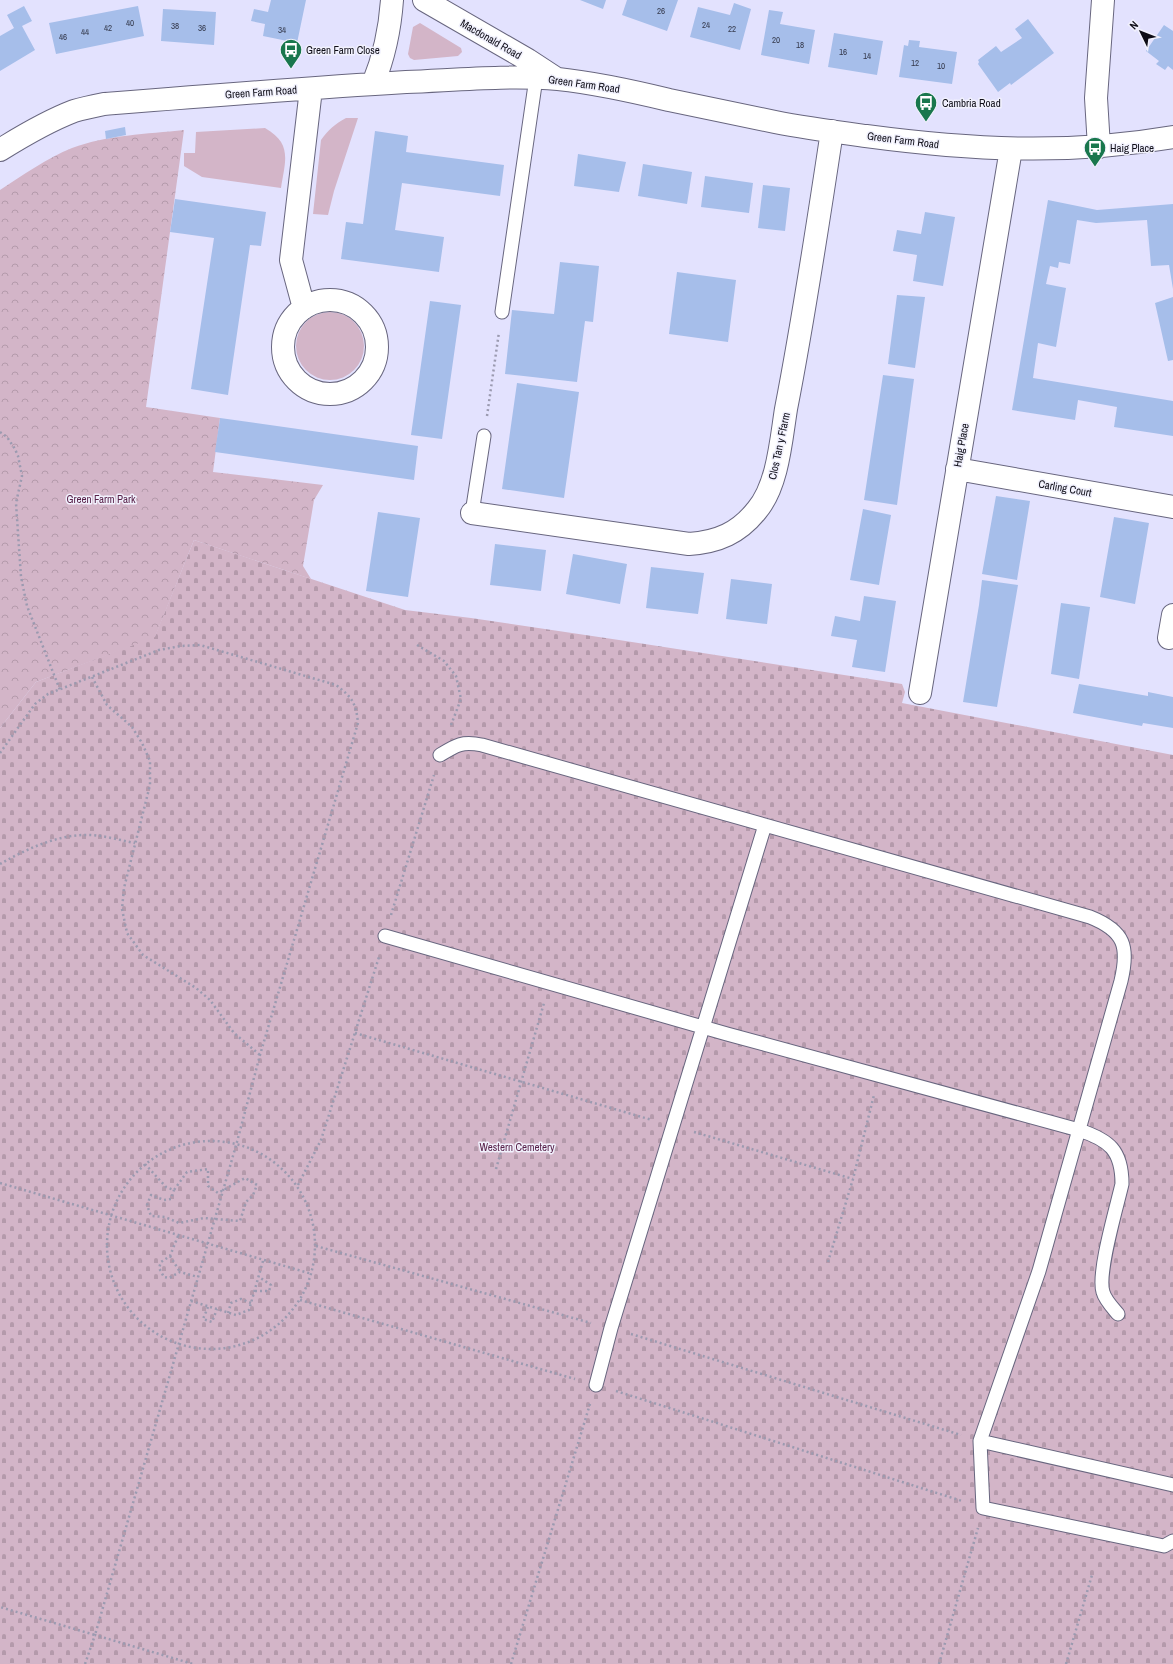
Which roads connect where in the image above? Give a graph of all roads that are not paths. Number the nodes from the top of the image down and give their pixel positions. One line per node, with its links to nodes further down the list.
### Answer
1 (392, 0): 5 (street)
2 (424, 0): 4 (street, Macdonald Road)
3 (1103, 0): 9 (street)
4 (547, 79): 5 (street, Green Farm Road); 7 (street, Green Farm Road); 13 (lane)
5 (373, 84): 6 (street, Green Farm Road)
6 (311, 89): 11 (street, Green Farm Road); 12 (street)
7 (832, 131): 10 (street, Green Farm Road); 17 (street, Clos Tan y Ffarm)
8 (1173, 137): 9 (street, Green Farm Road)
9 (1099, 147): 10 (street, Green Farm Road)
10 (1011, 149): 15 (street, Haig Place)
11 (0, 150)
12 (304, 308): 12 (street)
13 (502, 312)
14 (484, 436): 17 (lane)
15 (957, 469): 16 (street, Carling Court); 20 (street, Haig Place)
16 (1173, 507)
17 (472, 512)
18 (1173, 615): 19 (street)
19 (1169, 638)
20 (920, 693)
21 (440, 755): 22 (lane)
22 (765, 825): 24 (lane); 25 (lane)
23 (385, 936): 24 (lane)
24 (704, 1027): 25 (lane); 27 (lane)
25 (1079, 1130): 26 (lane); 28 (lane)
26 (1118, 1314)
27 (596, 1385)
28 (980, 1441): 29 (lane); 30 (lane)
29 (1173, 1485)
30 (1173, 1541)

